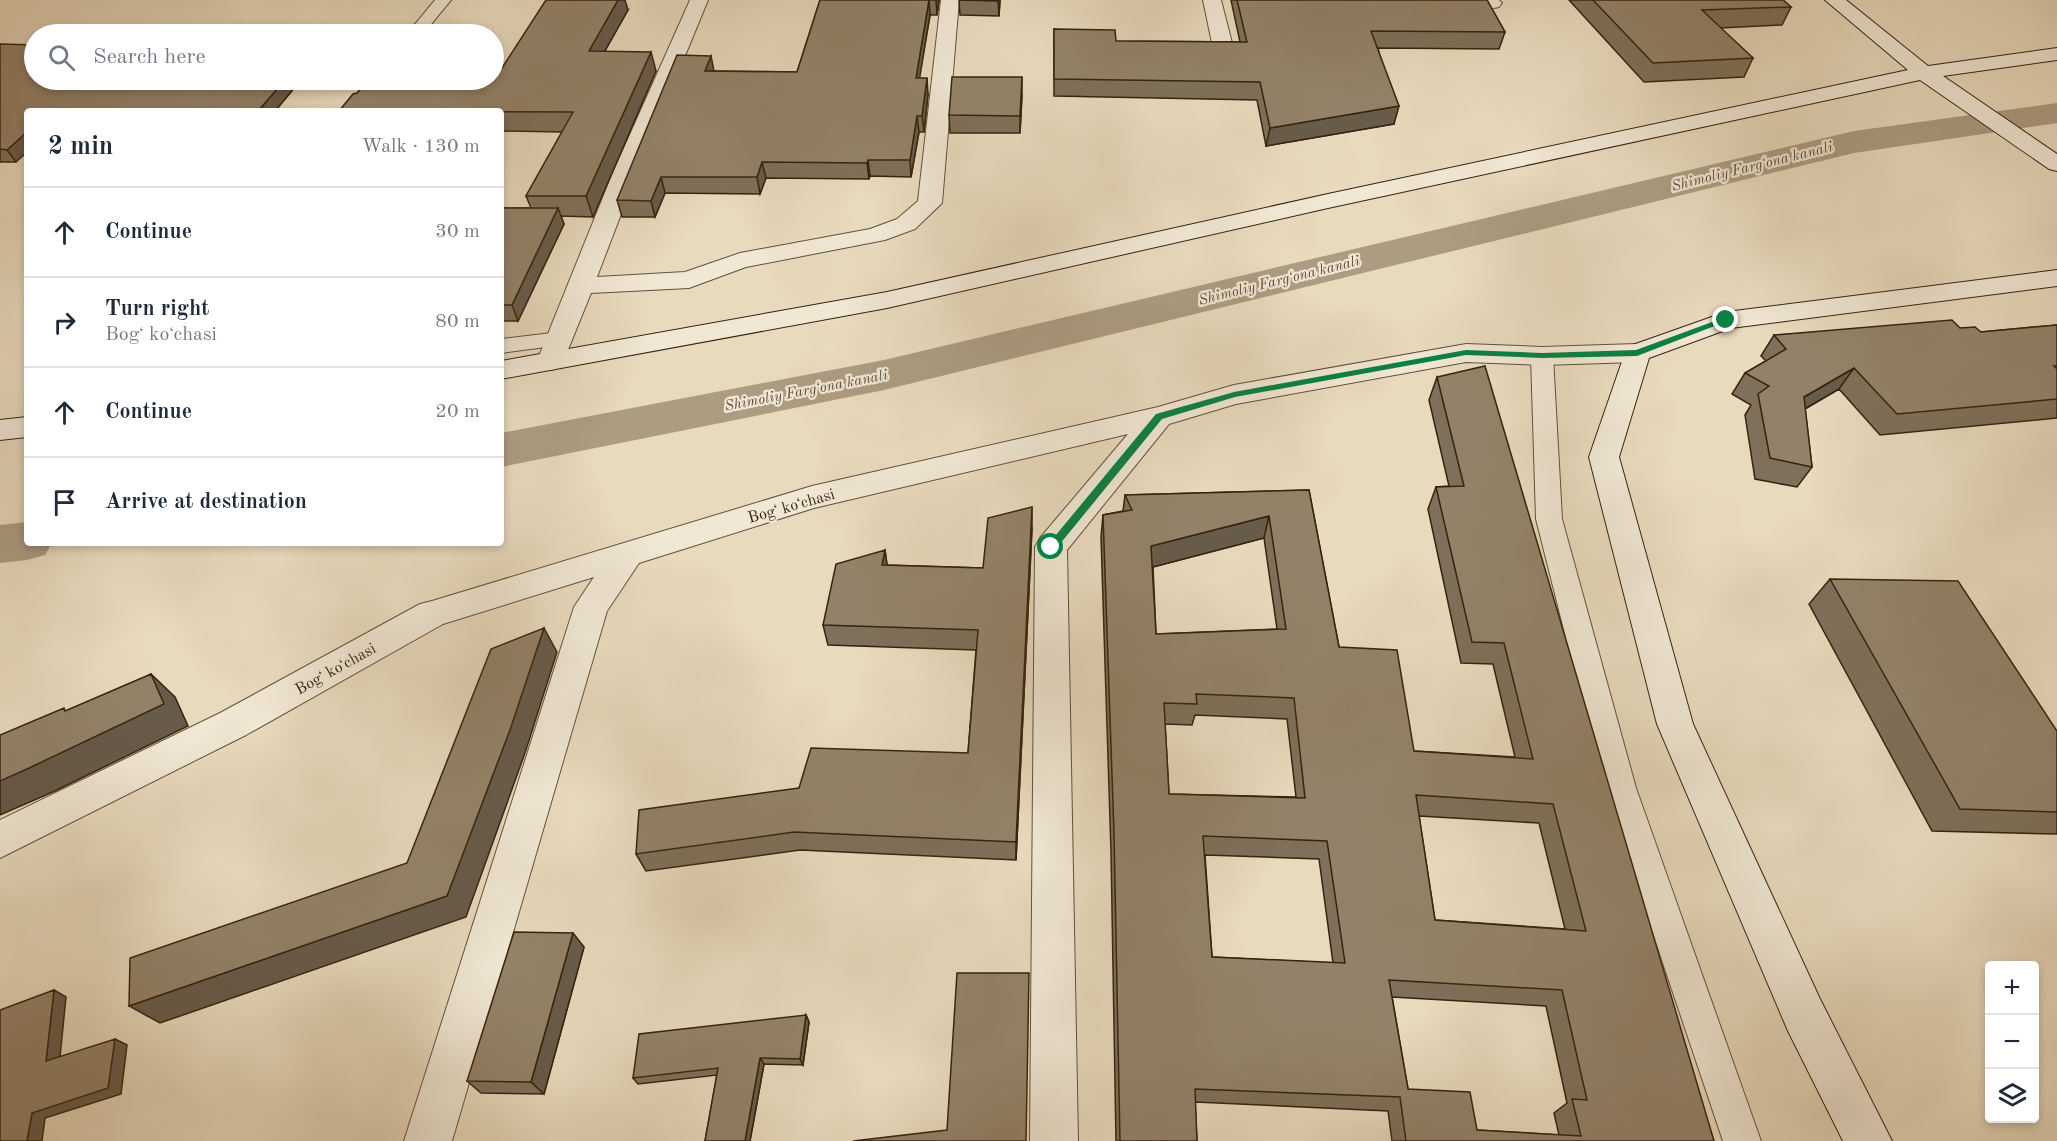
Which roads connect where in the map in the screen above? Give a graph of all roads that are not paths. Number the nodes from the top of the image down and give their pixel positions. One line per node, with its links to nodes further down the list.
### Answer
1 (443, 0): 6 (lane)
2 (699, 0): 12 (street)
3 (950, 0): 12 (street)
4 (1212, 0): 7 (street)
5 (1834, 0): 9 (street)
6 (424, 24)
7 (1222, 43)
8 (2057, 54): 9 (street)
9 (1924, 73): 10 (street); 14 (street)
10 (2057, 164)
11 (2057, 278): 15 (street, Bogʻ koʻchasi)
12 (581, 286): 14 (street)
13 (504, 346): 14 (lane)
14 (555, 350): 17 (street)
15 (1637, 353): 16 (street, Bogʻ koʻchasi); 26 (street)
16 (1542, 356): 18 (street, Bogʻ koʻchasi); 25 (lane)
17 (504, 369)
18 (1159, 417): 21 (street, Bogʻ koʻchasi); 24 (street)
19 (24, 427): 20 (street)
20 (0, 430)
21 (629, 552): 22 (street, Bogʻ koʻchasi); 23 (street)
22 (0, 840)
23 (428, 1141)
24 (1054, 1141)
25 (1742, 1141)
26 (1868, 1141)

